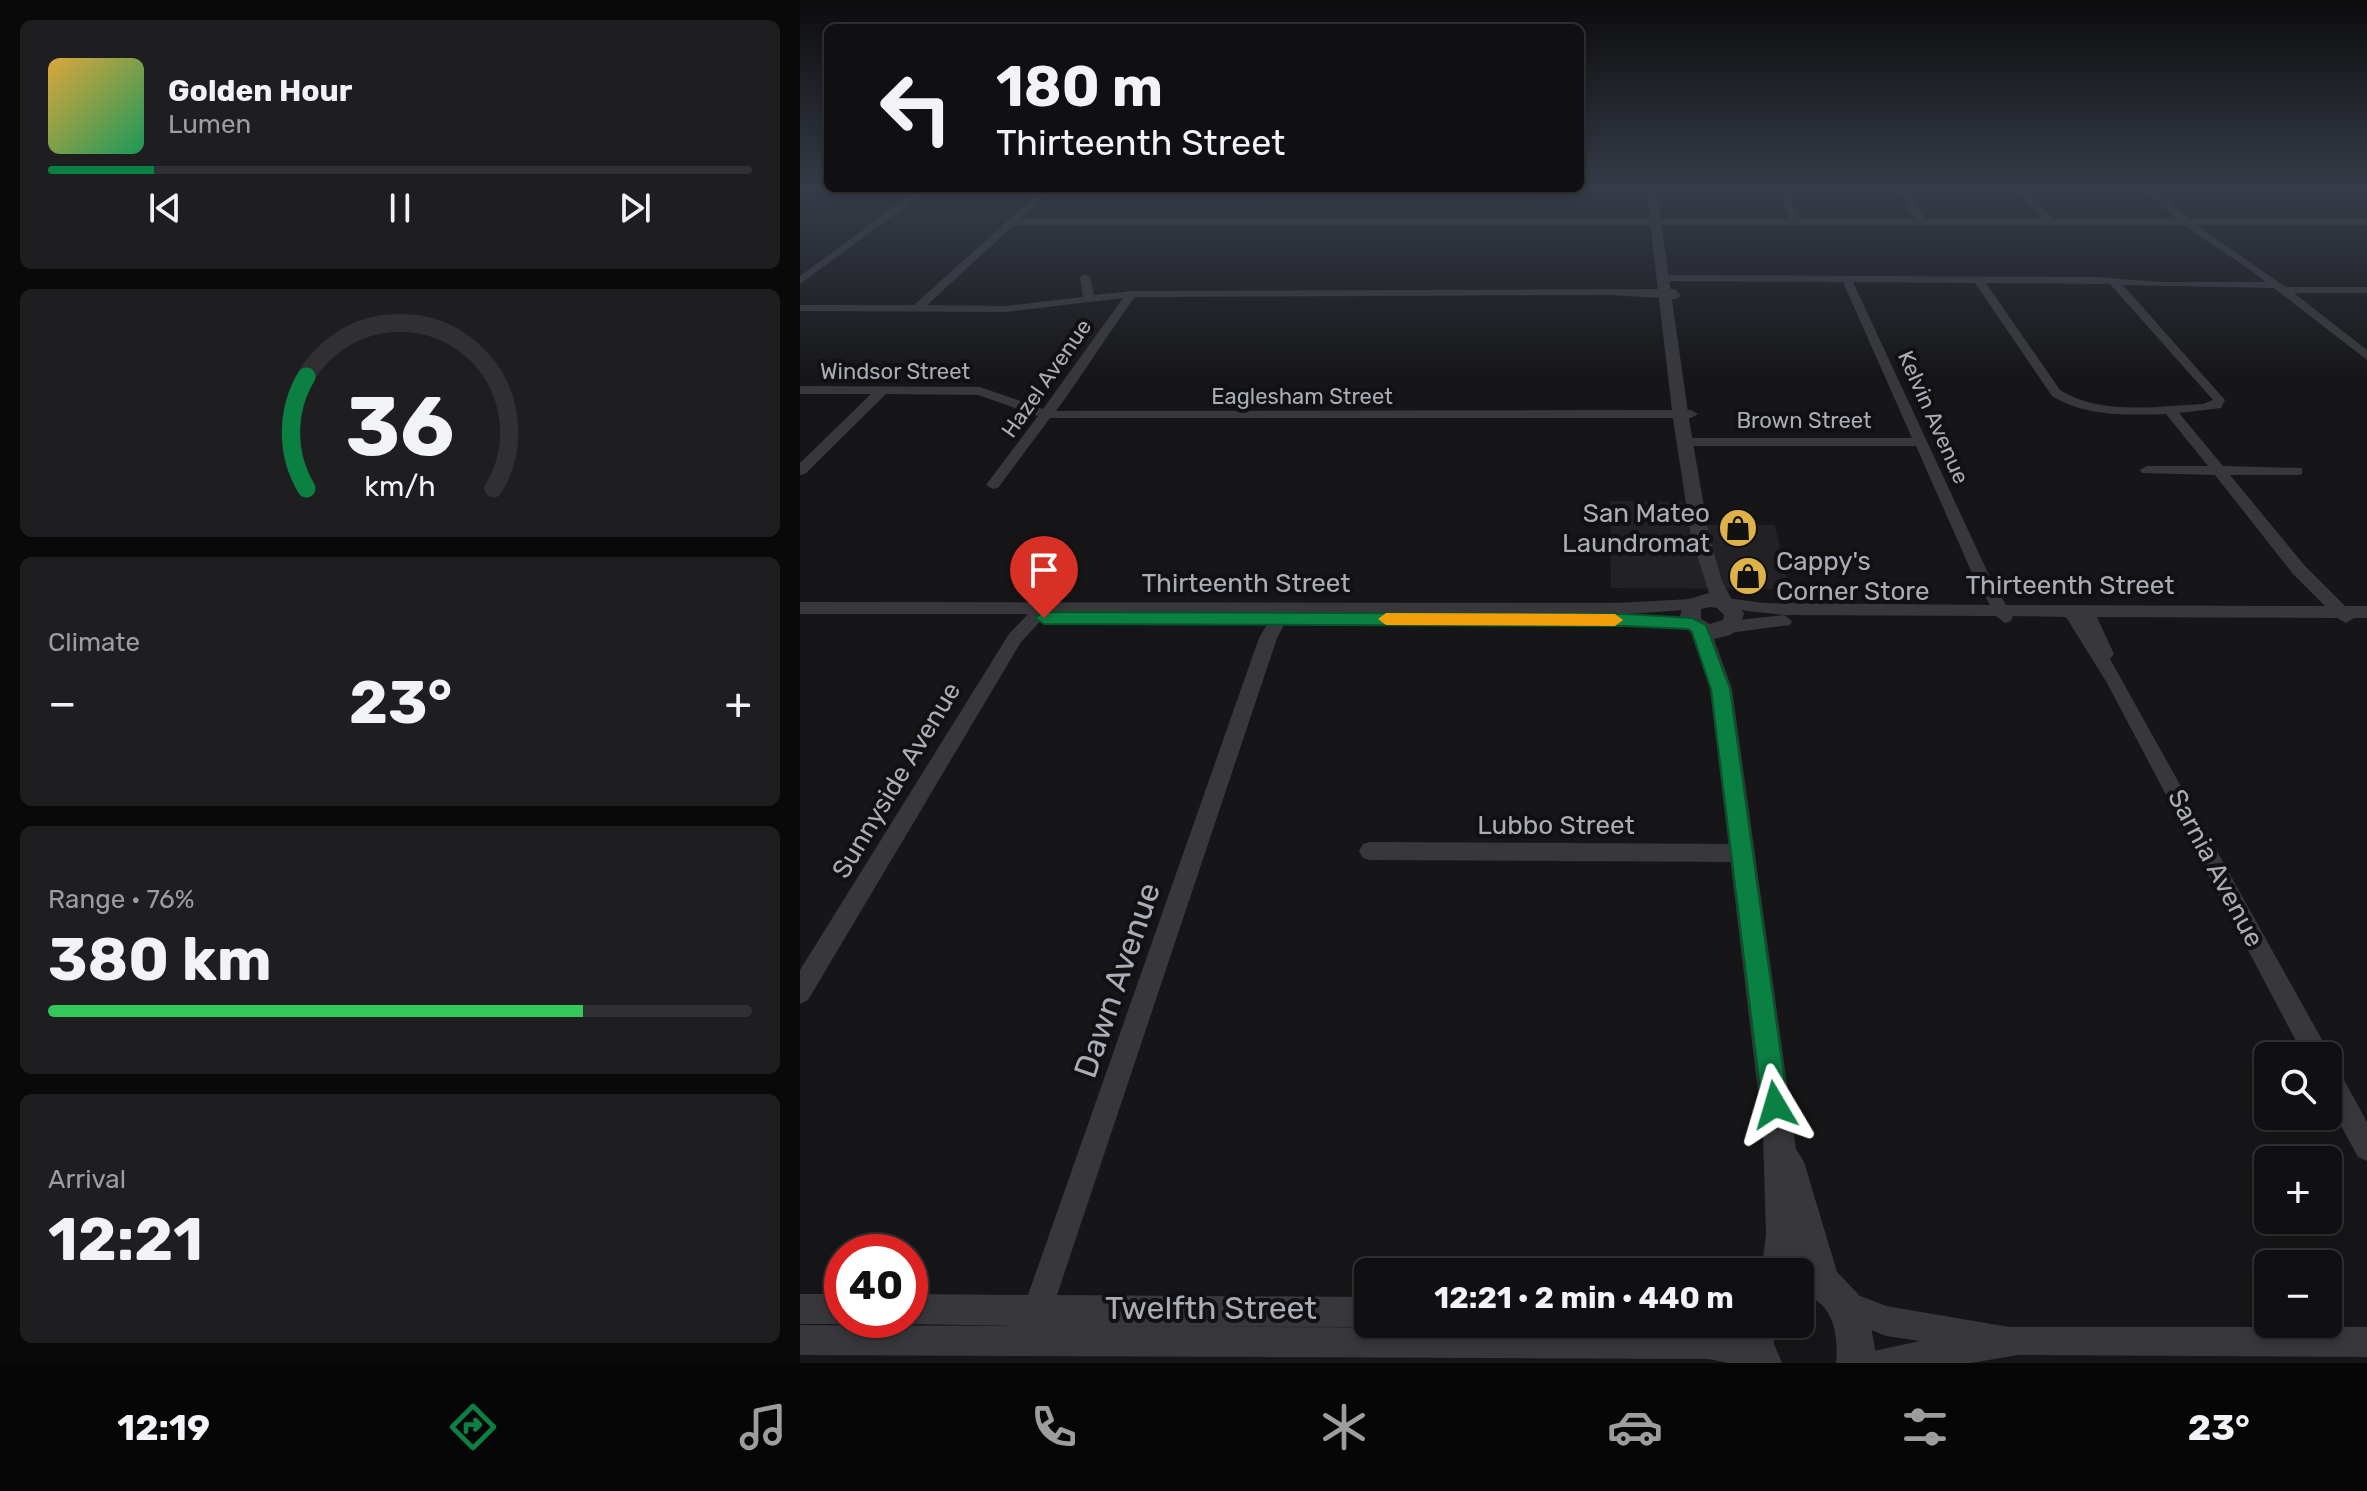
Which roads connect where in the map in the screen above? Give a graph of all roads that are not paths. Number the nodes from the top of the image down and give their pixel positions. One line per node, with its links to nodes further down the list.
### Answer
1 (840, 252): 8 (street)
2 (980, 252): 17 (street)
3 (1664, 252): 10 (street)
4 (2229, 252): 11 (street)
5 (1085, 277): 15 (street)
6 (1847, 280): 7 (street); 10 (street); 27 (street, Kelvin Avenue)
7 (1979, 280): 9 (street); 23 (street)
8 (800, 281)
9 (2114, 282): 11 (street); 23 (street)
10 (1669, 287): 13 (street); 25 (street)
11 (2282, 290): 12 (street); 14 (street); 18 (street); 19 (street)
12 (2367, 290)
13 (1132, 294): 15 (street); 24 (street, Hazel Avenue)
14 (2367, 296)
15 (1089, 298): 17 (street)
16 (800, 308): 17 (street)
17 (916, 309)
18 (2367, 356)
19 (2367, 370)
20 (800, 390): 21 (street, Windsor Street)
21 (883, 390): 22 (street, Windsor Street); 30 (street)
22 (989, 392): 24 (street, Eaglesham Street)
23 (2169, 409): 29 (street)
24 (1046, 415): 25 (street, Eaglesham Street); 32 (street, Hazel Avenue)
25 (1686, 416): 26 (street)
26 (1688, 442): 27 (street, Brown Street); 33 (street)
27 (1921, 442): 38 (street, Kelvin Avenue)
28 (2147, 470): 29 (street)
29 (2218, 470): 31 (street); 42 (street)
30 (800, 471)
31 (2297, 471)
32 (993, 485)
33 (1705, 566): 34 (street); 37 (street)
34 (1724, 603): 37 (street); 38 (street, Thirteenth Street); 44 (street)
35 (800, 608): 41 (street, Thirteenth Street)
36 (2367, 612): 42 (street, Thirteenth Street)
37 (1696, 615): 43 (street, Thirteenth Street); 44 (street); 45 (street)
38 (1999, 616): 39 (street, Thirteenth Street); 44 (street, Thirteenth Street)
39 (2080, 616): 42 (street, Thirteenth Street); 49 (street, Sarnia Avenue)
40 (800, 618): 41 (street, Thirteenth Street)
41 (1028, 618): 43 (street, Thirteenth Street); 48 (street, Sunnyside Avenue)
42 (2344, 618)
43 (1275, 619): 58 (street, Dawn Avenue)
44 (1728, 628): 45 (street)
45 (1721, 689): 47 (street)
46 (1370, 851): 47 (street, Lubbo Street)
47 (1742, 853): 51 (street)
48 (800, 992)
49 (2309, 1042)
50 (2342, 1102): 52 (street)
51 (1779, 1134): 53 (street); 54 (street)
52 (2367, 1148)
53 (1781, 1258)
54 (1822, 1288): 62 (street); 66 (street)
55 (800, 1309): 56 (street)
56 (824, 1309)
57 (928, 1309): 58 (street, Twelfth Street)
58 (1038, 1311): 59 (street, Twelfth Street); 64 (street, Dawn Avenue)
59 (1354, 1312)
60 (1756, 1338): 65 (street)
61 (800, 1340): 64 (street, Twelfth Street)
62 (2018, 1340): 63 (street); 67 (street)
63 (2367, 1342)
64 (1026, 1343): 65 (street, Twelfth Street)
65 (1762, 1363)
66 (1855, 1363)
67 (1880, 1363)

